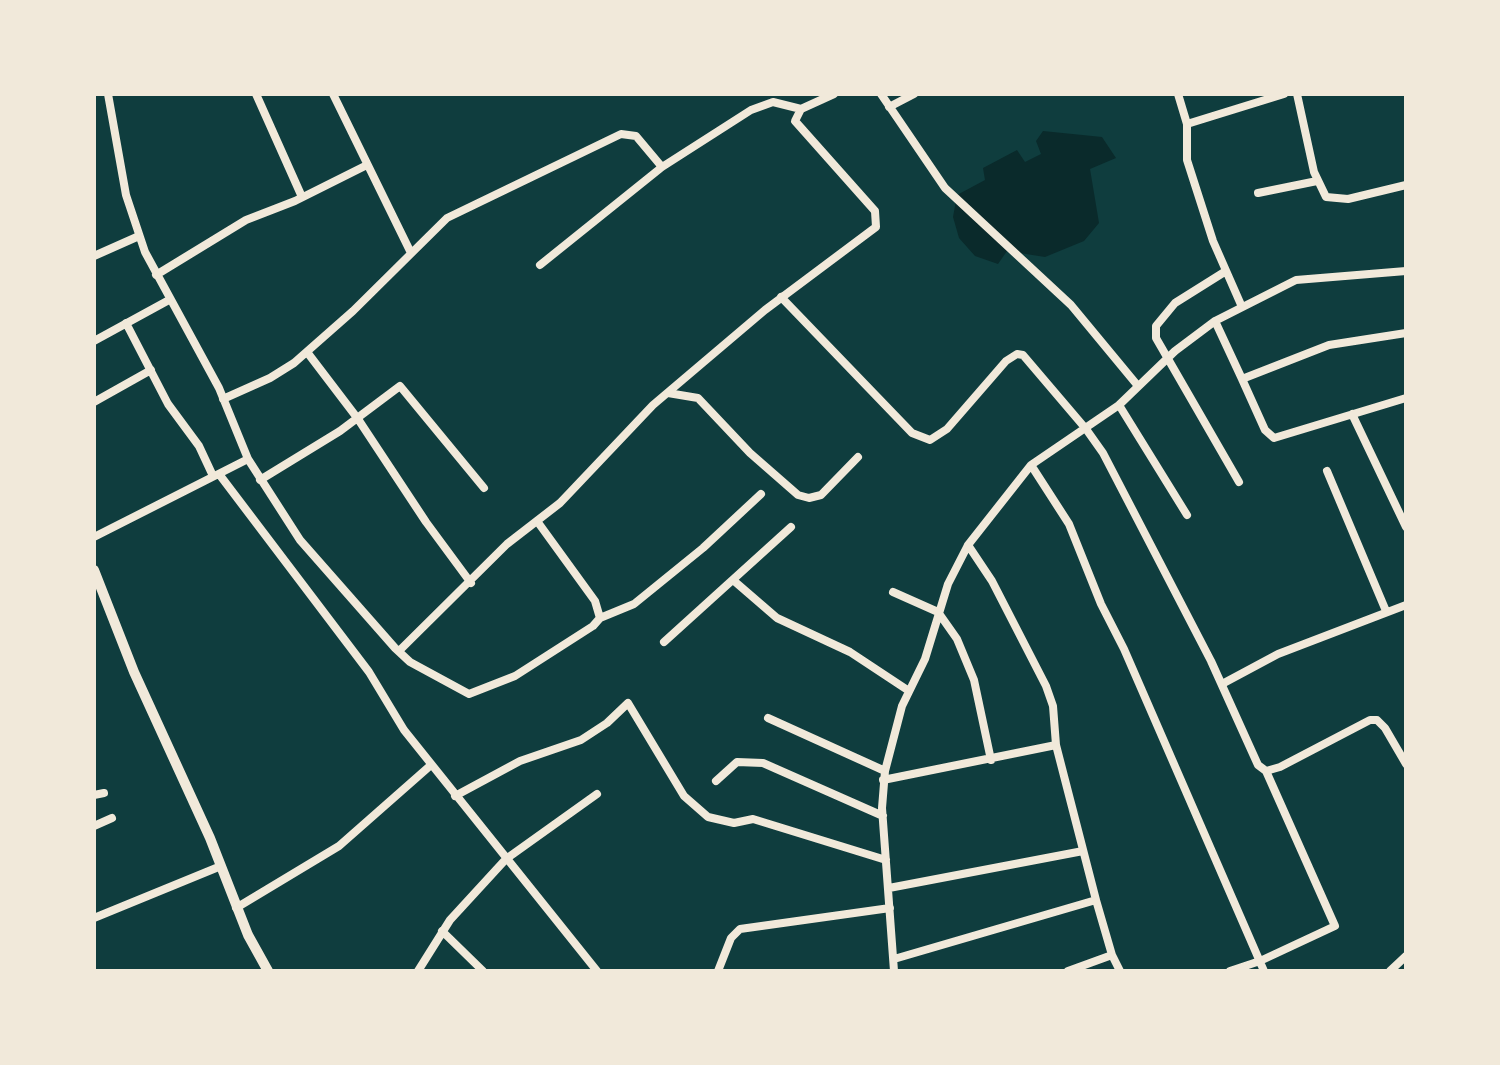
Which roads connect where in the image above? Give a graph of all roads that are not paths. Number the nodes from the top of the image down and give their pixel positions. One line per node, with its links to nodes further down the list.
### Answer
1 (108, 94): 19 (street)
2 (256, 94): 18 (street)
3 (333, 94): 13 (street)
4 (834, 94): 11 (street)
5 (881, 94): 10 (street)
6 (914, 94): 10 (street)
7 (1178, 94): 12 (street)
8 (1284, 94): 12 (street)
9 (1297, 94): 15 (street)
10 (889, 107): 37 (street)
11 (801, 109): 14 (street); 26 (street)
12 (1187, 124): 23 (street)
13 (367, 165): 18 (street); 20 (street)
14 (662, 167): 20 (street); 22 (street)
15 (1317, 181): 16 (street); 17 (street)
16 (1406, 185)
17 (1258, 193)
18 (302, 197): 25 (street)
19 (139, 236): 21 (street); 25 (street)
20 (411, 253): 33 (street)
21 (94, 256)
22 (540, 265)
23 (1226, 271): 28 (street); 34 (street)
24 (1406, 271): 28 (street)
25 (156, 275): 27 (street)
26 (781, 297): 38 (street); 45 (street)
27 (169, 300): 30 (street); 40 (street)
28 (1242, 307): 29 (street)
29 (1215, 321): 34 (street); 36 (street)
30 (126, 323): 32 (street); 35 (street)
31 (1406, 333): 36 (street)
32 (94, 341)
33 (307, 352): 40 (street); 44 (street)
34 (1166, 359): 37 (street); 52 (street)
35 (151, 370): 41 (street); 50 (street)
36 (1242, 379): 43 (street)
37 (1138, 386): 42 (street)
38 (668, 393): 46 (street); 56 (street)
39 (1406, 398): 43 (street)
40 (223, 399): 47 (street)
41 (94, 402)
42 (1119, 405): 45 (street); 55 (street)
43 (1352, 414): 58 (street)
44 (358, 419): 51 (street); 53 (street); 63 (street)
45 (1086, 429): 48 (street); 71 (street)
46 (858, 457)
47 (248, 459): 50 (street); 51 (street)
48 (1031, 465): 60 (street); 101 (street)
49 (1327, 471): 66 (street)
50 (216, 475): 59 (street); 77 (street)
51 (260, 480): 70 (street)
52 (1239, 482)
53 (484, 488)
54 (761, 494): 68 (street)
55 (1187, 515)
56 (537, 521): 63 (street); 68 (street)
57 (791, 527): 62 (street)
58 (1406, 527)
59 (94, 537)
60 (968, 545): 67 (street); 74 (street)
61 (94, 570): 91 (street)
62 (733, 580): 69 (street); 72 (street)
63 (471, 583): 70 (street)
64 (893, 592): 67 (street)
65 (1406, 605): 66 (street)
66 (1386, 611): 71 (street)
67 (938, 612): 72 (street); 75 (street)
68 (600, 618): 70 (street)
69 (664, 642)
70 (399, 651)
71 (1222, 684): 78 (street)
72 (909, 691): 79 (street)
73 (768, 718): 79 (street)
74 (1056, 745): 75 (street); 88 (street)
75 (991, 760): 79 (street)
76 (1406, 764): 78 (street)
77 (431, 765): 84 (street); 94 (street)
78 (1266, 771): 101 (street)
79 (884, 775): 85 (street)
80 (716, 781): 85 (street)
81 (104, 793): 83 (street)
82 (597, 794): 89 (street)
83 (94, 795)
84 (455, 796): 89 (street); 90 (street)
85 (883, 816): 90 (street)
86 (112, 818): 87 (street)
87 (94, 826)
88 (1083, 851): 92 (street); 93 (street)
89 (506, 859): 97 (street); 105 (street)
90 (886, 860): 92 (street)
91 (221, 866): 94 (street); 96 (street)
92 (889, 888): 95 (street)
93 (1096, 900): 98 (street); 100 (street)
94 (236, 908): 102 (street)
95 (890, 908): 100 (street); 106 (street)
96 (94, 918)
97 (442, 931): 103 (street); 104 (street)
98 (1112, 955): 108 (street); 109 (street)
99 (1406, 956): 112 (street)
100 (894, 959): 107 (street)
101 (1260, 961): 110 (street); 111 (street)
102 (268, 971)
103 (418, 971)
104 (483, 971)
105 (597, 971)
106 (718, 971)
107 (894, 971)
108 (1068, 971)
109 (1120, 971)
110 (1230, 971)
111 (1264, 971)
112 (1390, 971)

